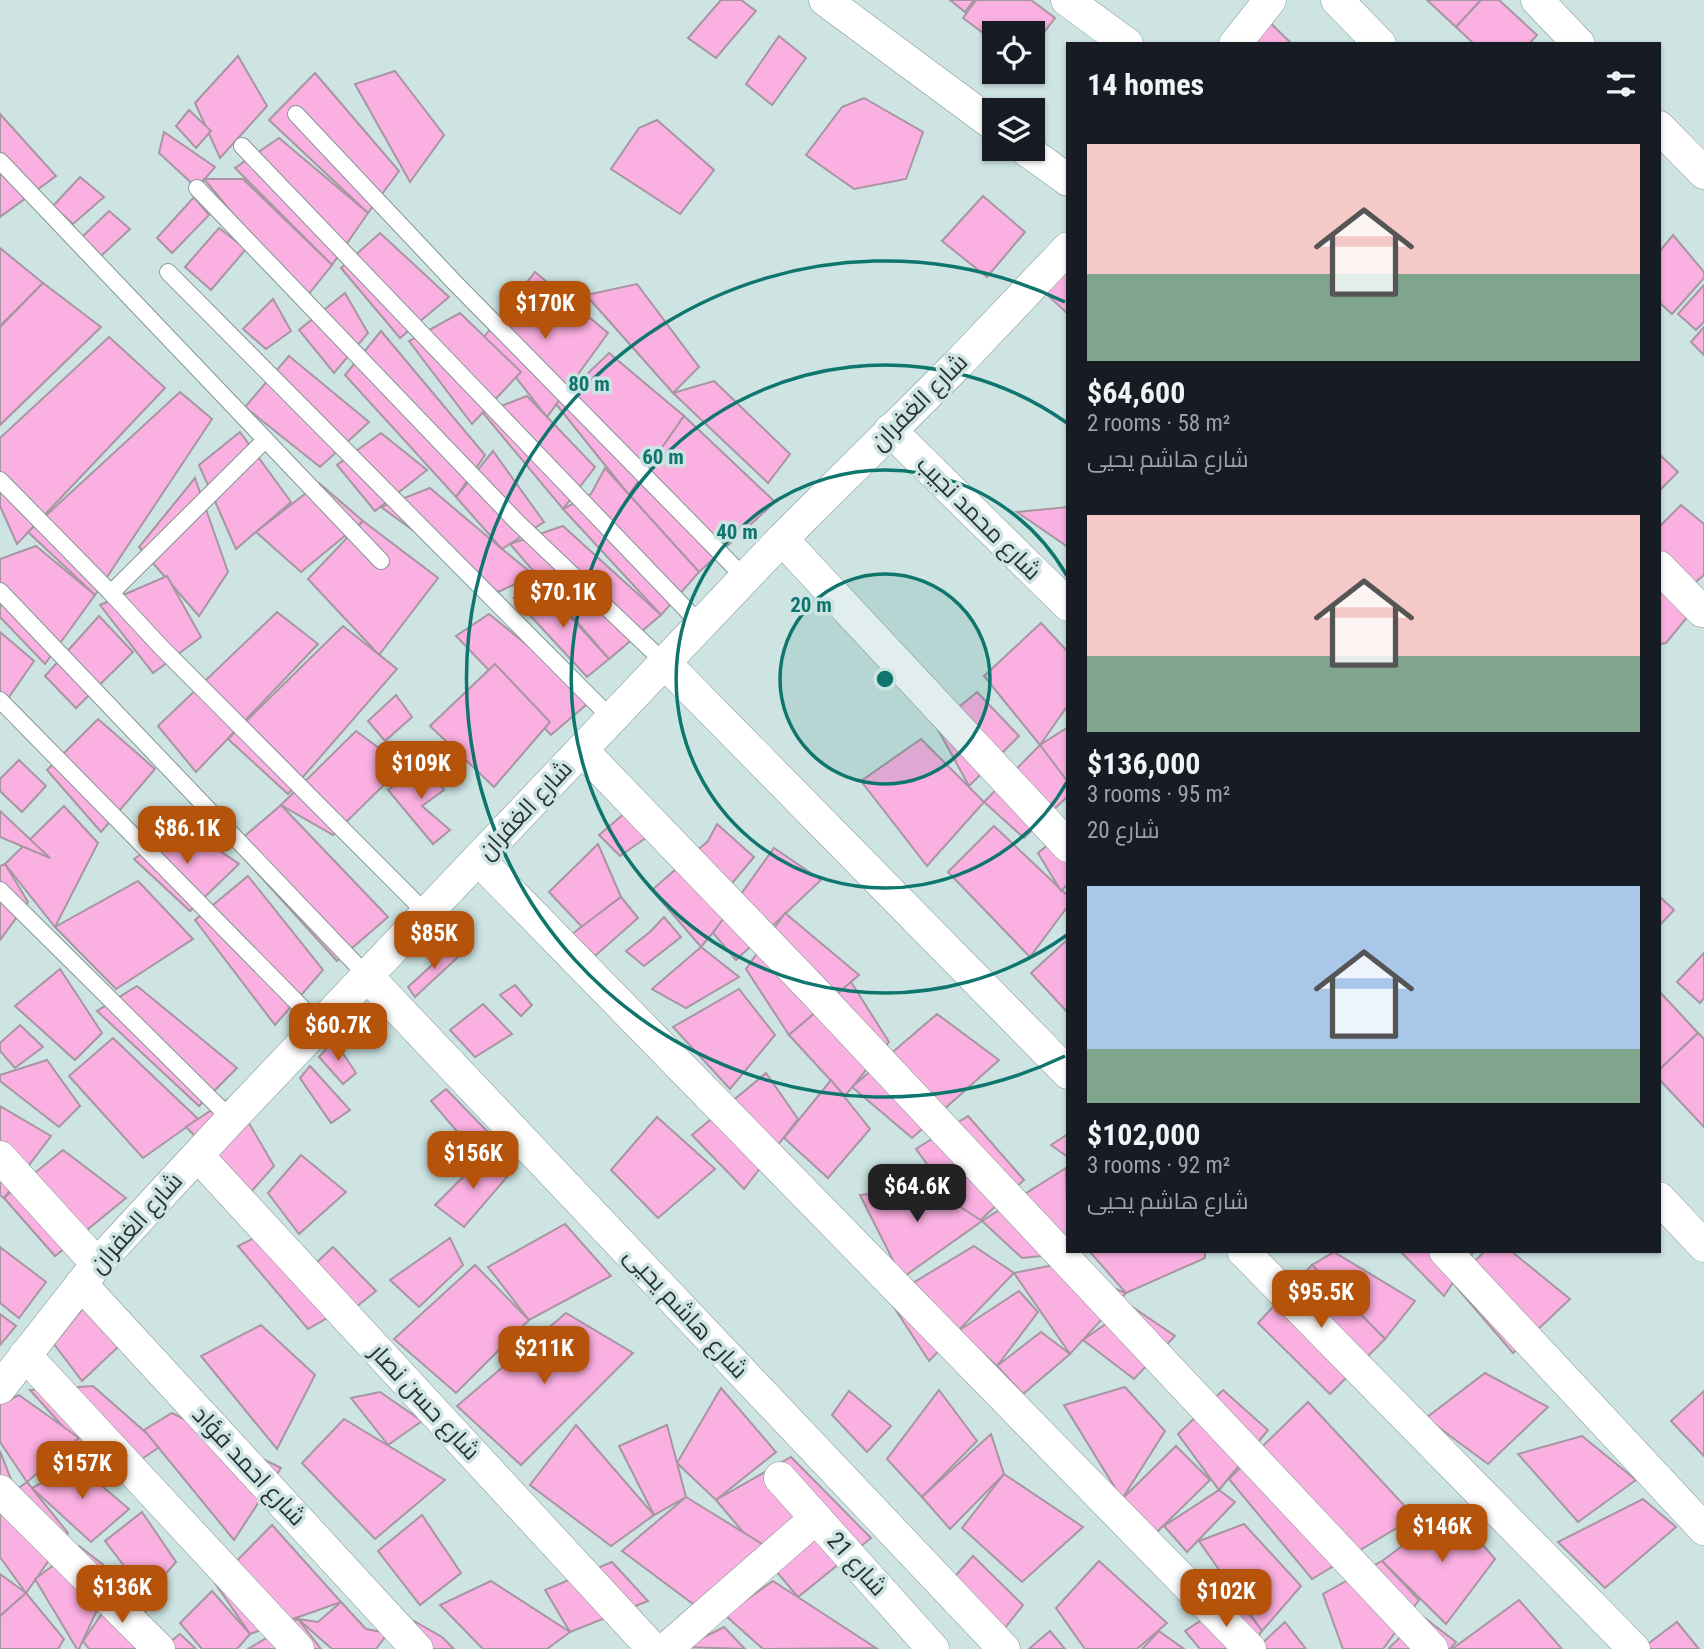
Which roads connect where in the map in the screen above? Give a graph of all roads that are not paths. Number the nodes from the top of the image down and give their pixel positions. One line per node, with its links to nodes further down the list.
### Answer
1 (825, 0): 11 (street)
2 (1067, 0): 6 (street)
3 (1270, 0): 7 (street)
4 (1337, 0): 8 (street)
5 (1537, 0): 9 (street)
6 (1124, 42)
7 (1237, 42)
8 (1378, 42)
9 (1577, 42)
10 (296, 114): 27 (lane)
11 (982, 116)
12 (1661, 129): 16 (street)
13 (242, 146): 32 (lane)
14 (0, 161): 22 (lane)
15 (1042, 161): 17 (street)
16 (1704, 173)
17 (1066, 179)
18 (197, 188): 33 (lane)
19 (1066, 250): 21 (street, شارع الغفران)
20 (168, 272): 35 (lane)
21 (890, 430): 24 (street, شارع الغفران); 30 (street, شارع محمد نجيب)
22 (265, 440): 25 (lane); 29 (lane)
23 (0, 480): 29 (lane)
24 (782, 539): 27 (street, شارع الغفران); 37 (street)
25 (381, 561)
26 (1661, 569): 31 (street)
27 (745, 579): 32 (street, شارع الغفران)
28 (0, 591): 41 (lane)
29 (111, 593): 40 (lane)
30 (1066, 603)
31 (1702, 611)
32 (701, 625): 33 (street, شارع الغفران)
33 (665, 663): 35 (street, شارع الغفران); 43 (street)
34 (0, 700): 42 (lane)
35 (612, 719): 36 (street, شارع الغفران)
36 (582, 750): 38 (street, شارع الغفران); 66 (street)
37 (1066, 844)
38 (478, 859): 40 (street, شارع الغفران); 65 (street)
39 (0, 890): 44 (lane)
40 (427, 914): 41 (street, شارع الغفران)
41 (368, 977): 42 (street, شارع الغفران); 64 (street, شارع هاشم يحيى)
42 (320, 1026): 44 (street, شارع الغفران)
43 (1066, 1071)
44 (231, 1119): 45 (street, شارع الغفران)
45 (198, 1156): 51 (street, شارع الغفران); 61 (street, شارع حسن نصار)
46 (0, 1157): 51 (street, شارع احمد فؤاد)
47 (1661, 1200): 48 (street)
48 (1704, 1246)
49 (1245, 1253): 67 (street)
50 (1447, 1253): 57 (street)
51 (89, 1274): 52 (street, شارع الغفران); 60 (street, شارع احمد فؤاد)
52 (25, 1355): 53 (street, شارع الغفران); 59 (street)
53 (0, 1388)
54 (780, 1478): 56 (street, شارع 21)
55 (0, 1491): 58 (street)
56 (816, 1518): 62 (street); 63 (street, شارع 21)
57 (1704, 1529)
58 (159, 1649)
59 (298, 1649)
60 (418, 1649)
61 (653, 1649)
62 (666, 1649)
63 (933, 1649)
64 (1004, 1649)
65 (1250, 1649)
66 (1432, 1649)
67 (1634, 1649)

